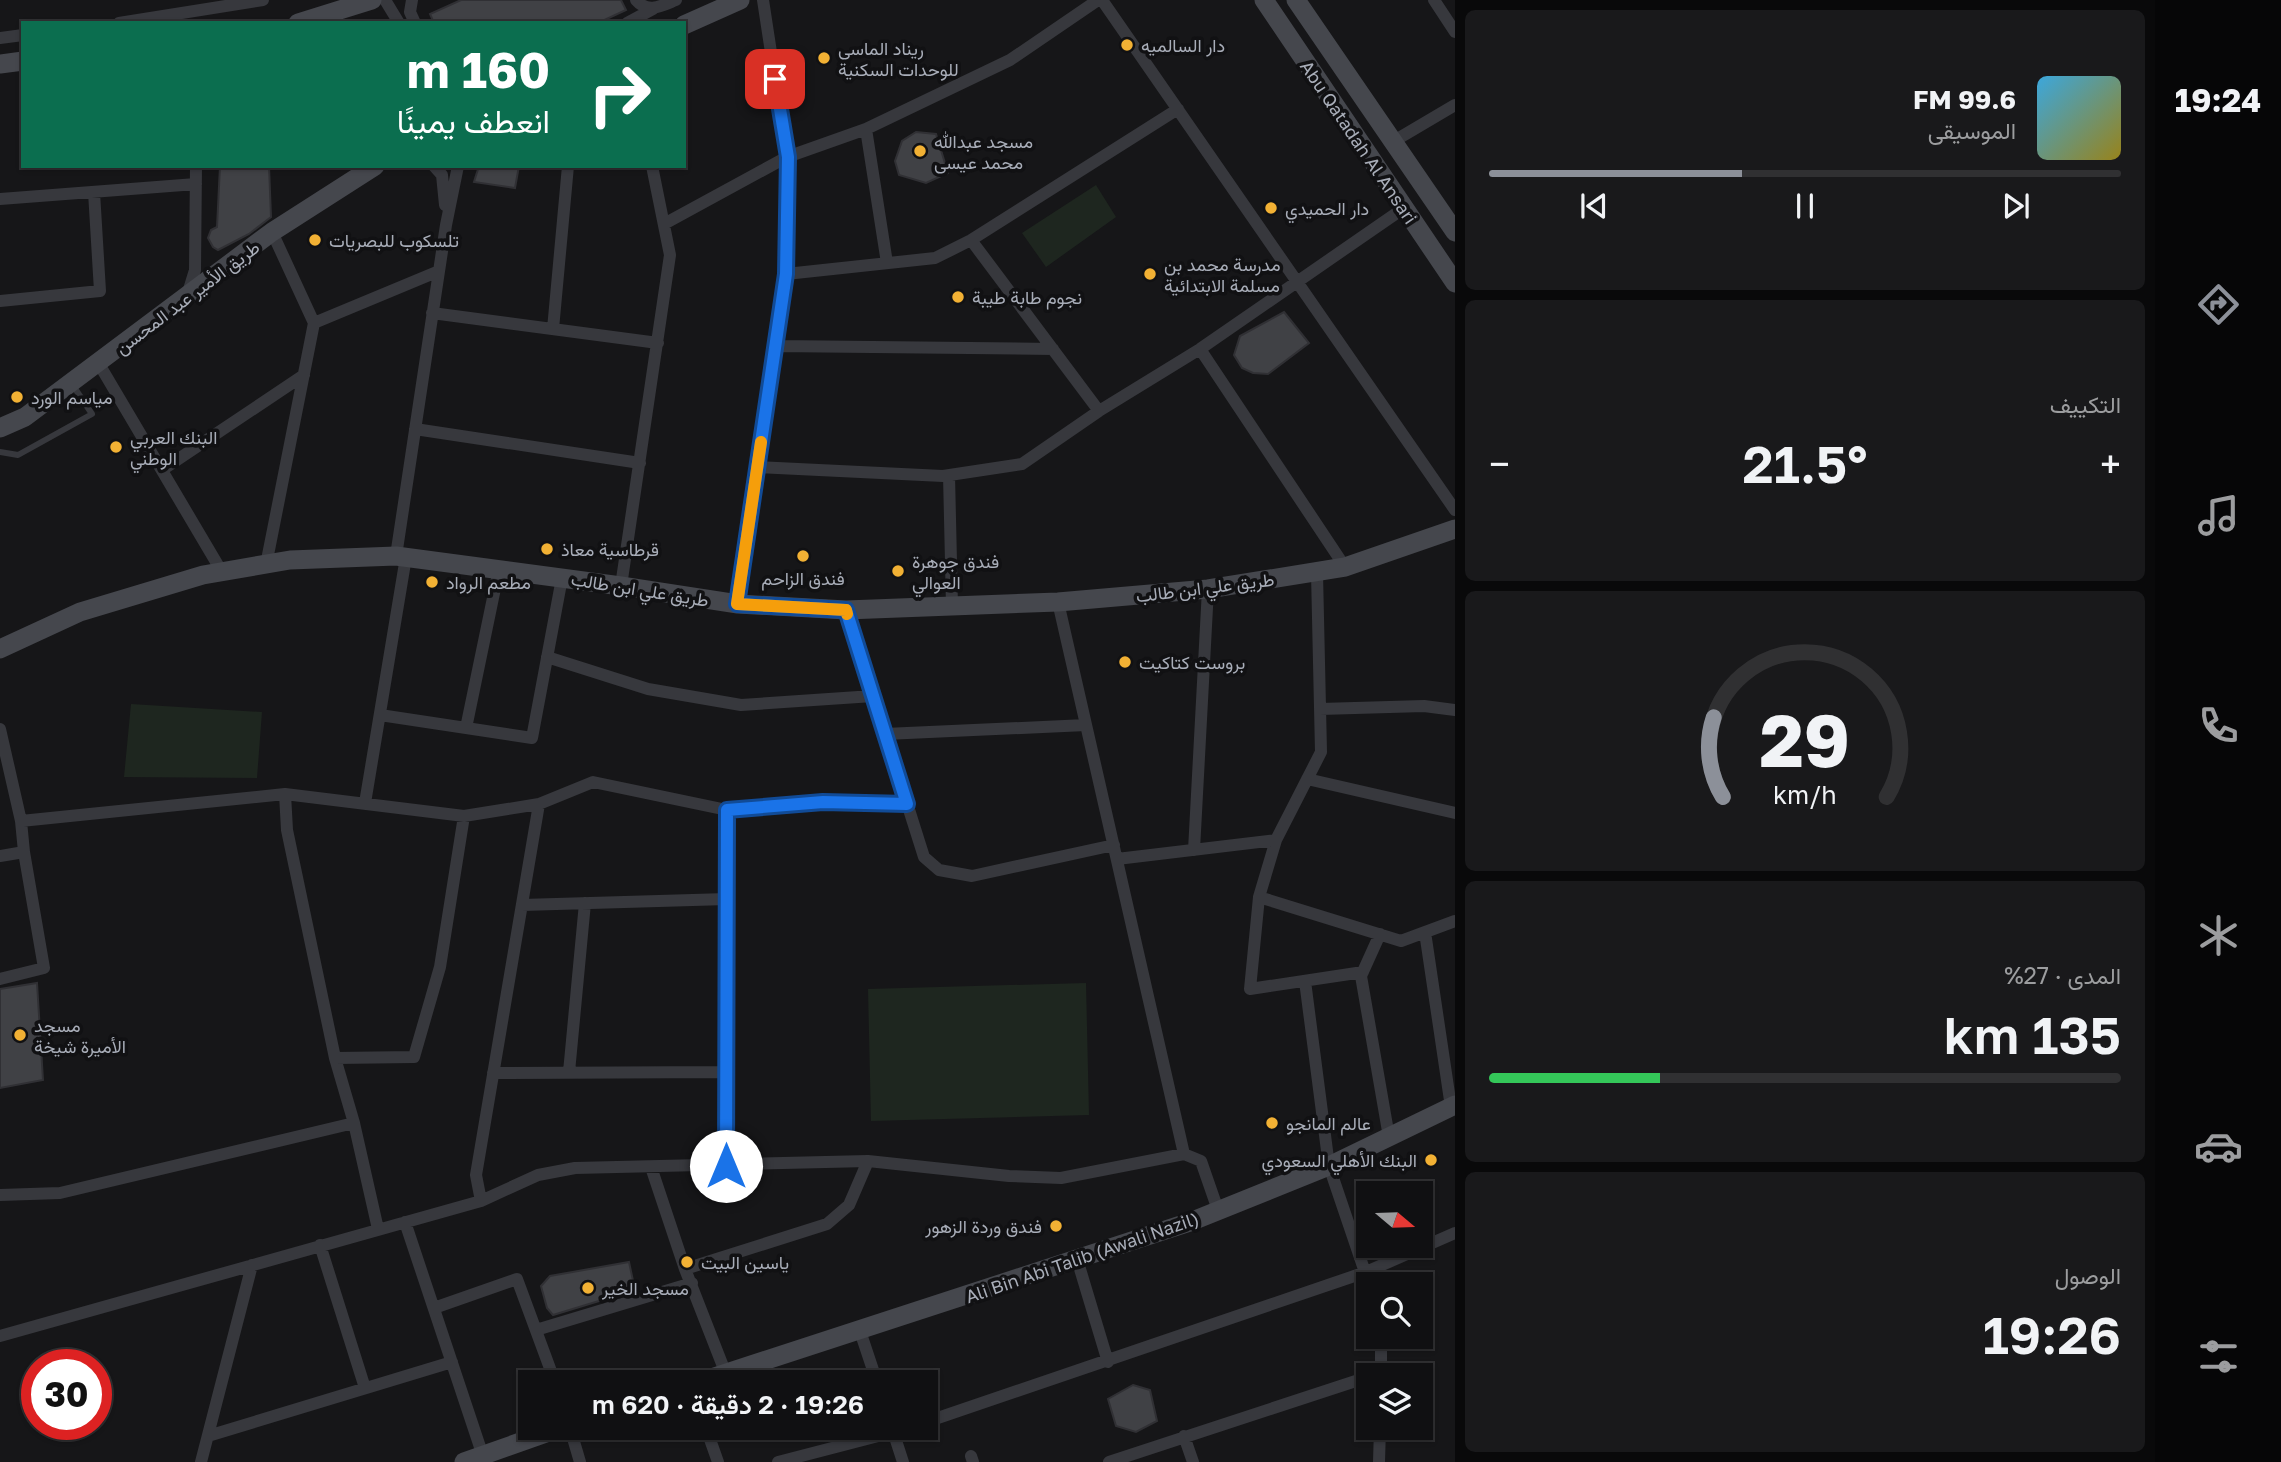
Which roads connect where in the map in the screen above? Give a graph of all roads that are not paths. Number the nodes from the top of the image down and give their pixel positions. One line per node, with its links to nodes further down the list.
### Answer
1 (263, 0): 13 (street)
2 (372, 0): 14 (main road)
3 (384, 0): 18 (street)
4 (412, 0): 19 (street)
5 (636, 0): 15 (street)
6 (676, 0): 15 (street)
7 (740, 0): 21 (main road)
8 (763, 0): 31 (street)
9 (1100, 0): 28 (street); 29 (street)
10 (1264, 0): 41 (main road, Abu Qatadah Al Ansari)
11 (1296, 0): 30 (main road, Abu Qatadah Al Ansari)
12 (1434, 0): 22 (street)
13 (247, 2): 16 (street)
14 (315, 8): 17 (main road)
15 (653, 9): 20 (street)
16 (131, 21)
17 (300, 21)
18 (398, 21)
19 (414, 21)
20 (631, 21)
21 (686, 24)
22 (1455, 32)
23 (21, 36): 24 (street)
24 (0, 38)
25 (21, 61): 26 (main road)
26 (0, 64)
27 (1455, 105): 30 (street)
28 (1178, 109): 46 (street); 50 (street)
29 (866, 129): 31 (street); 47 (street)
30 (1394, 141): 45 (main road, Abu Qatadah Al Ansari)
31 (788, 157): 42 (street); 49 (street)
32 (196, 168): 38 (street)
33 (372, 168): 44 (main road, طريق الأمير عبد المحسن)
34 (436, 168): 43 (street)
35 (458, 168): 43 (street)
36 (568, 168): 56 (street)
37 (652, 168): 42 (street)
38 (196, 184): 39 (street); 52 (street)
39 (94, 192): 40 (street); 53 (street)
40 (0, 200)
41 (1404, 208): 50 (street); 51 (main road, Abu Qatadah Al Ansari)
42 (664, 224): 57 (street)
43 (446, 225): 48 (street)
44 (272, 232): 52 (main road, طريق الأمير عبد المحسن); 55 (street)
45 (1455, 232)
46 (971, 240): 47 (street); 59 (street)
47 (887, 263): 49 (street)
48 (439, 271): 54 (street); 55 (street)
49 (786, 274): 58 (street)
50 (1298, 283): 60 (street); 72 (street)
51 (1455, 283)
52 (187, 296): 61 (main road, طريق الأمير عبد المحسن)
53 (0, 301)
54 (432, 313): 56 (street); 66 (street)
55 (314, 323): 62 (street)
56 (552, 329): 57 (street)
57 (658, 343): 68 (street)
58 (775, 346): 59 (street); 69 (street)
59 (1053, 349): 64 (street)
60 (1200, 349): 64 (street); 76 (street)
61 (99, 364): 63 (main road, طريق الأمير عبد المحسن); 70 (street)
62 (304, 375): 70 (street); 75 (street)
63 (72, 383): 65 (main road, طريق الأمير عبد المحسن); 67 (lane)
64 (1100, 411): 71 (street)
65 (0, 428)
66 (415, 429): 68 (street); 74 (street)
67 (0, 452)
68 (640, 463): 81 (street)
69 (757, 467): 71 (street); 84 (street)
70 (162, 470): 78 (street)
71 (949, 475): 85 (street)
72 (1455, 510)
73 (1455, 529): 76 (main road, طريق علي ابن طالب)
74 (401, 557): 75 (main road, طريق علي ابن طالب); 77 (main road, طريق علي ابن طالب); 92 (street)
75 (266, 565): 78 (main road, طريق علي ابن طالب)
76 (1345, 567): 79 (main road, طريق علي ابن طالب)
77 (499, 569): 80 (main road, طريق علي ابن طالب); 94 (street)
78 (222, 572): 87 (main road, طريق علي ابن طالب)
79 (1317, 573): 82 (main road, طريق علي ابن طالب); 90 (street)
80 (562, 578): 81 (main road, طريق علي ابن طالب); 88 (street)
81 (621, 586): 84 (main road, طريق علي ابن طالب)
82 (1208, 589): 83 (main road, طريق علي ابن طالب); 108 (street)
83 (1058, 602): 85 (main road, طريق علي ابن طالب); 93 (street)
84 (737, 604): 86 (main road, طريق علي ابن طالب)
85 (952, 606): 86 (main road, طريق علي ابن طالب)
86 (846, 610): 89 (street)
87 (0, 649)
88 (547, 657): 89 (street); 94 (street)
89 (873, 696): 96 (street)
90 (1320, 709): 91 (street); 97 (street)
91 (1455, 710)
92 (380, 715): 94 (street); 99 (street)
93 (1086, 725): 96 (street); 107 (street)
94 (466, 728)
95 (0, 729): 105 (street)
96 (885, 734): 101 (street)
97 (1307, 779): 103 (street); 106 (street)
98 (285, 794): 99 (street); 105 (street); 122 (street)
99 (365, 803): 104 (street)
100 (539, 804): 102 (street); 104 (street); 115 (street)
101 (907, 804): 102 (street); 107 (street)
102 (727, 810): 113 (street)
103 (1455, 813)
104 (464, 816): 122 (street)
105 (21, 821): 109 (street)
106 (1276, 840): 108 (street); 112 (street)
107 (1114, 845): 111 (street)
108 (1194, 850): 111 (street)
109 (24, 852): 110 (street); 120 (street)
110 (0, 856)
111 (1117, 859): 129 (street)
112 (1259, 897): 118 (street); 121 (street)
113 (727, 899): 114 (street); 124 (street)
114 (585, 903): 115 (street); 123 (street)
115 (522, 905): 125 (street)
116 (1455, 921): 117 (street)
117 (1425, 932): 118 (street); 126 (street)
118 (1380, 934): 119 (street)
119 (1363, 972): 121 (street); 128 (street)
120 (0, 979)
121 (1305, 981): 132 (street)
122 (335, 1058): 127 (street)
123 (569, 1072): 124 (street); 125 (street)
124 (726, 1072): 131 (street)
125 (493, 1073): 135 (street)
126 (1453, 1106): 128 (main road, Ali Bin Abi Talib (Awali Nazil))
127 (354, 1123): 134 (street); 138 (street)
128 (1389, 1137): 132 (main road, Ali Bin Abi Talib (Awali Nazil))
129 (1184, 1154): 130 (street); 136 (street)
130 (868, 1161): 131 (street); 143 (street)
131 (726, 1166): 133 (street)
132 (1329, 1166): 136 (main road, Ali Bin Abi Talib (Awali Nazil)); 144 (street)
133 (650, 1167): 135 (street); 143 (street)
134 (0, 1195)
135 (481, 1201): 137 (street)
136 (1217, 1210): 141 (main road, Ali Bin Abi Talib (Awali Nazil))
137 (405, 1222): 138 (street); 148 (street)
138 (378, 1229): 140 (street)
139 (1455, 1233): 145 (street)
140 (320, 1245): 142 (street); 159 (street)
141 (1077, 1259): 150 (main road, Ali Bin Abi Talib (Awali Nazil)); 153 (street)
142 (252, 1265): 151 (street); 161 (street)
143 (685, 1269): 147 (street)
144 (1365, 1272)
145 (1379, 1272)
146 (1356, 1282): 153 (street)
147 (691, 1283): 149 (street); 155 (street)
148 (434, 1308): 149 (street); 152 (street)
149 (536, 1330): 154 (street)
150 (860, 1331): 156 (main road, Ali Bin Abi Talib (Awali Nazil)); 157 (street)
151 (0, 1336)
152 (452, 1362): 159 (street); 169 (street)
153 (1108, 1362): 160 (street)
154 (551, 1370)
155 (724, 1370)
156 (738, 1370)
157 (873, 1370)
158 (1356, 1381): 162 (street)
159 (365, 1388): 161 (street)
160 (938, 1418)
161 (208, 1436): 170 (street)
162 (1184, 1436): 176 (street); 177 (street)
163 (526, 1440): 169 (main road)
164 (574, 1440): 172 (street)
165 (710, 1440): 173 (street)
166 (860, 1440): 174 (street)
167 (896, 1440): 175 (street)
168 (1380, 1440): 178 (street)
169 (483, 1455): 171 (main road)
170 (201, 1462)
171 (464, 1462)
172 (580, 1462)
173 (718, 1462)
174 (779, 1462)
175 (903, 1462)
176 (1109, 1462)
177 (1193, 1462)
178 (1379, 1462)

